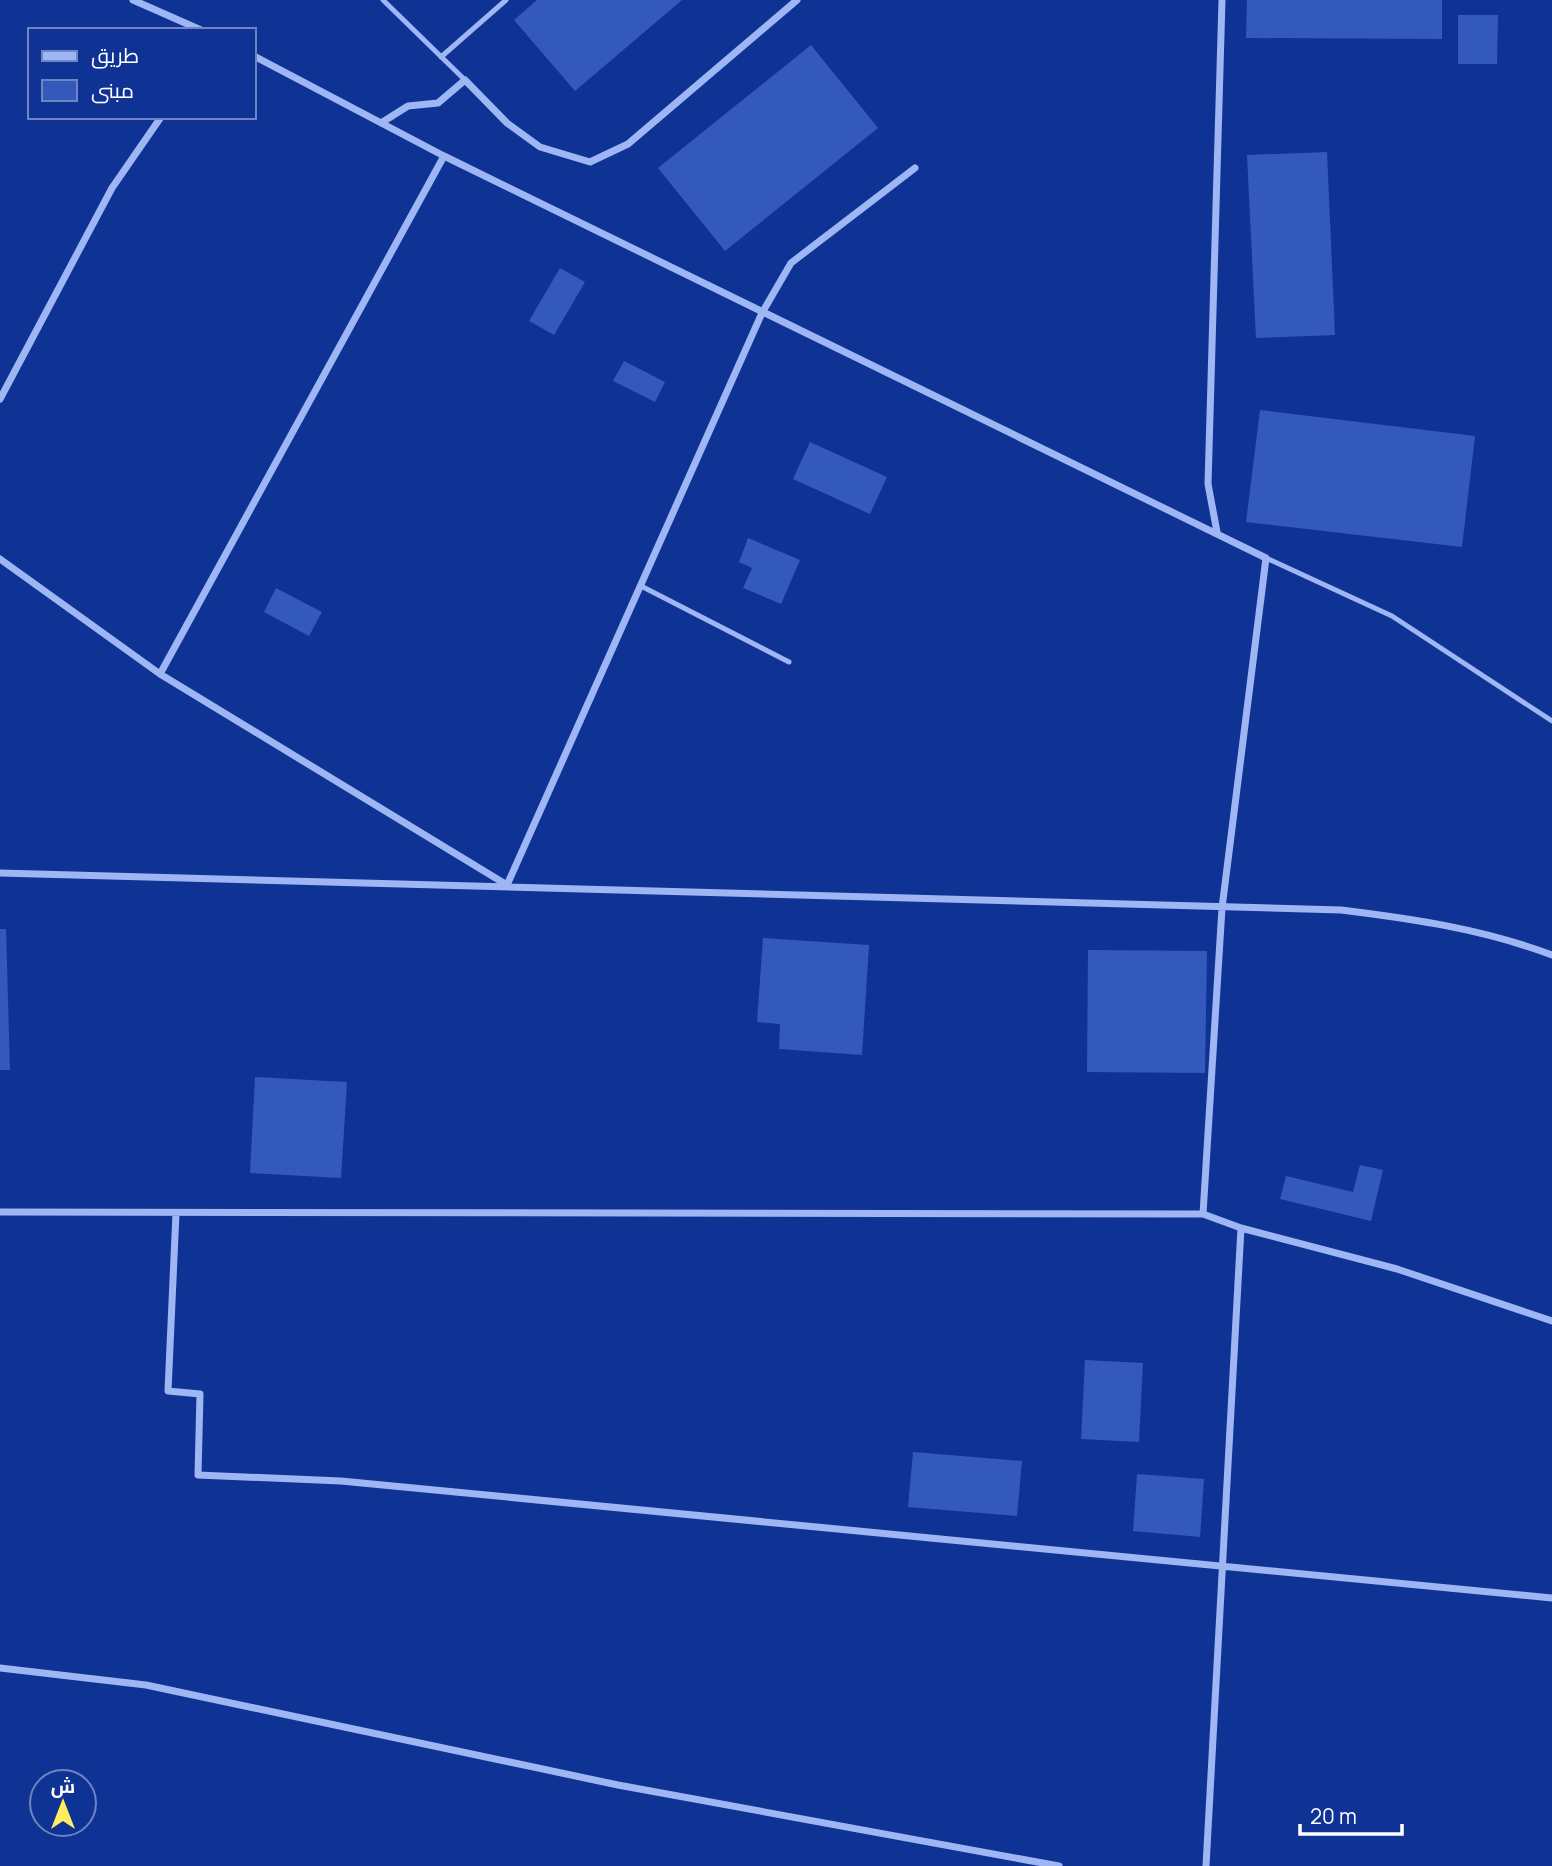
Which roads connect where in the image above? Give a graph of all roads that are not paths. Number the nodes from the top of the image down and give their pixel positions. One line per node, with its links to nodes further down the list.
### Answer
1 (133, 0): 6 (street)
2 (383, 0): 8 (lane)
3 (506, 0): 8 (lane)
4 (797, 0): 9 (street)
5 (1222, 0): 16 (street)
6 (196, 28)
7 (256, 57): 11 (street)
8 (441, 57): 9 (lane)
9 (465, 80): 11 (street)
10 (160, 119): 15 (street)
11 (381, 123): 12 (street)
12 (444, 156): 14 (street); 21 (street)
13 (915, 168): 14 (street)
14 (762, 313): 16 (street); 19 (street)
15 (0, 399)
16 (1217, 532): 17 (street)
17 (1266, 558): 22 (lane); 25 (street)
18 (0, 559): 21 (street)
19 (640, 586): 20 (lane); 24 (street)
20 (789, 662)
21 (160, 674): 24 (street)
22 (1552, 721)
23 (0, 873): 24 (street)
24 (507, 885): 25 (street)
25 (1222, 908): 26 (street); 29 (street)
26 (1552, 955)
27 (0, 1212): 28 (street)
28 (176, 1213): 29 (street); 32 (street)
29 (1203, 1214): 30 (street)
30 (1241, 1228): 31 (street); 32 (street)
31 (1552, 1321)
32 (1223, 1567): 33 (street); 36 (street)
33 (1552, 1598)
34 (0, 1668): 35 (street)
35 (1059, 1866)
36 (1206, 1866)

